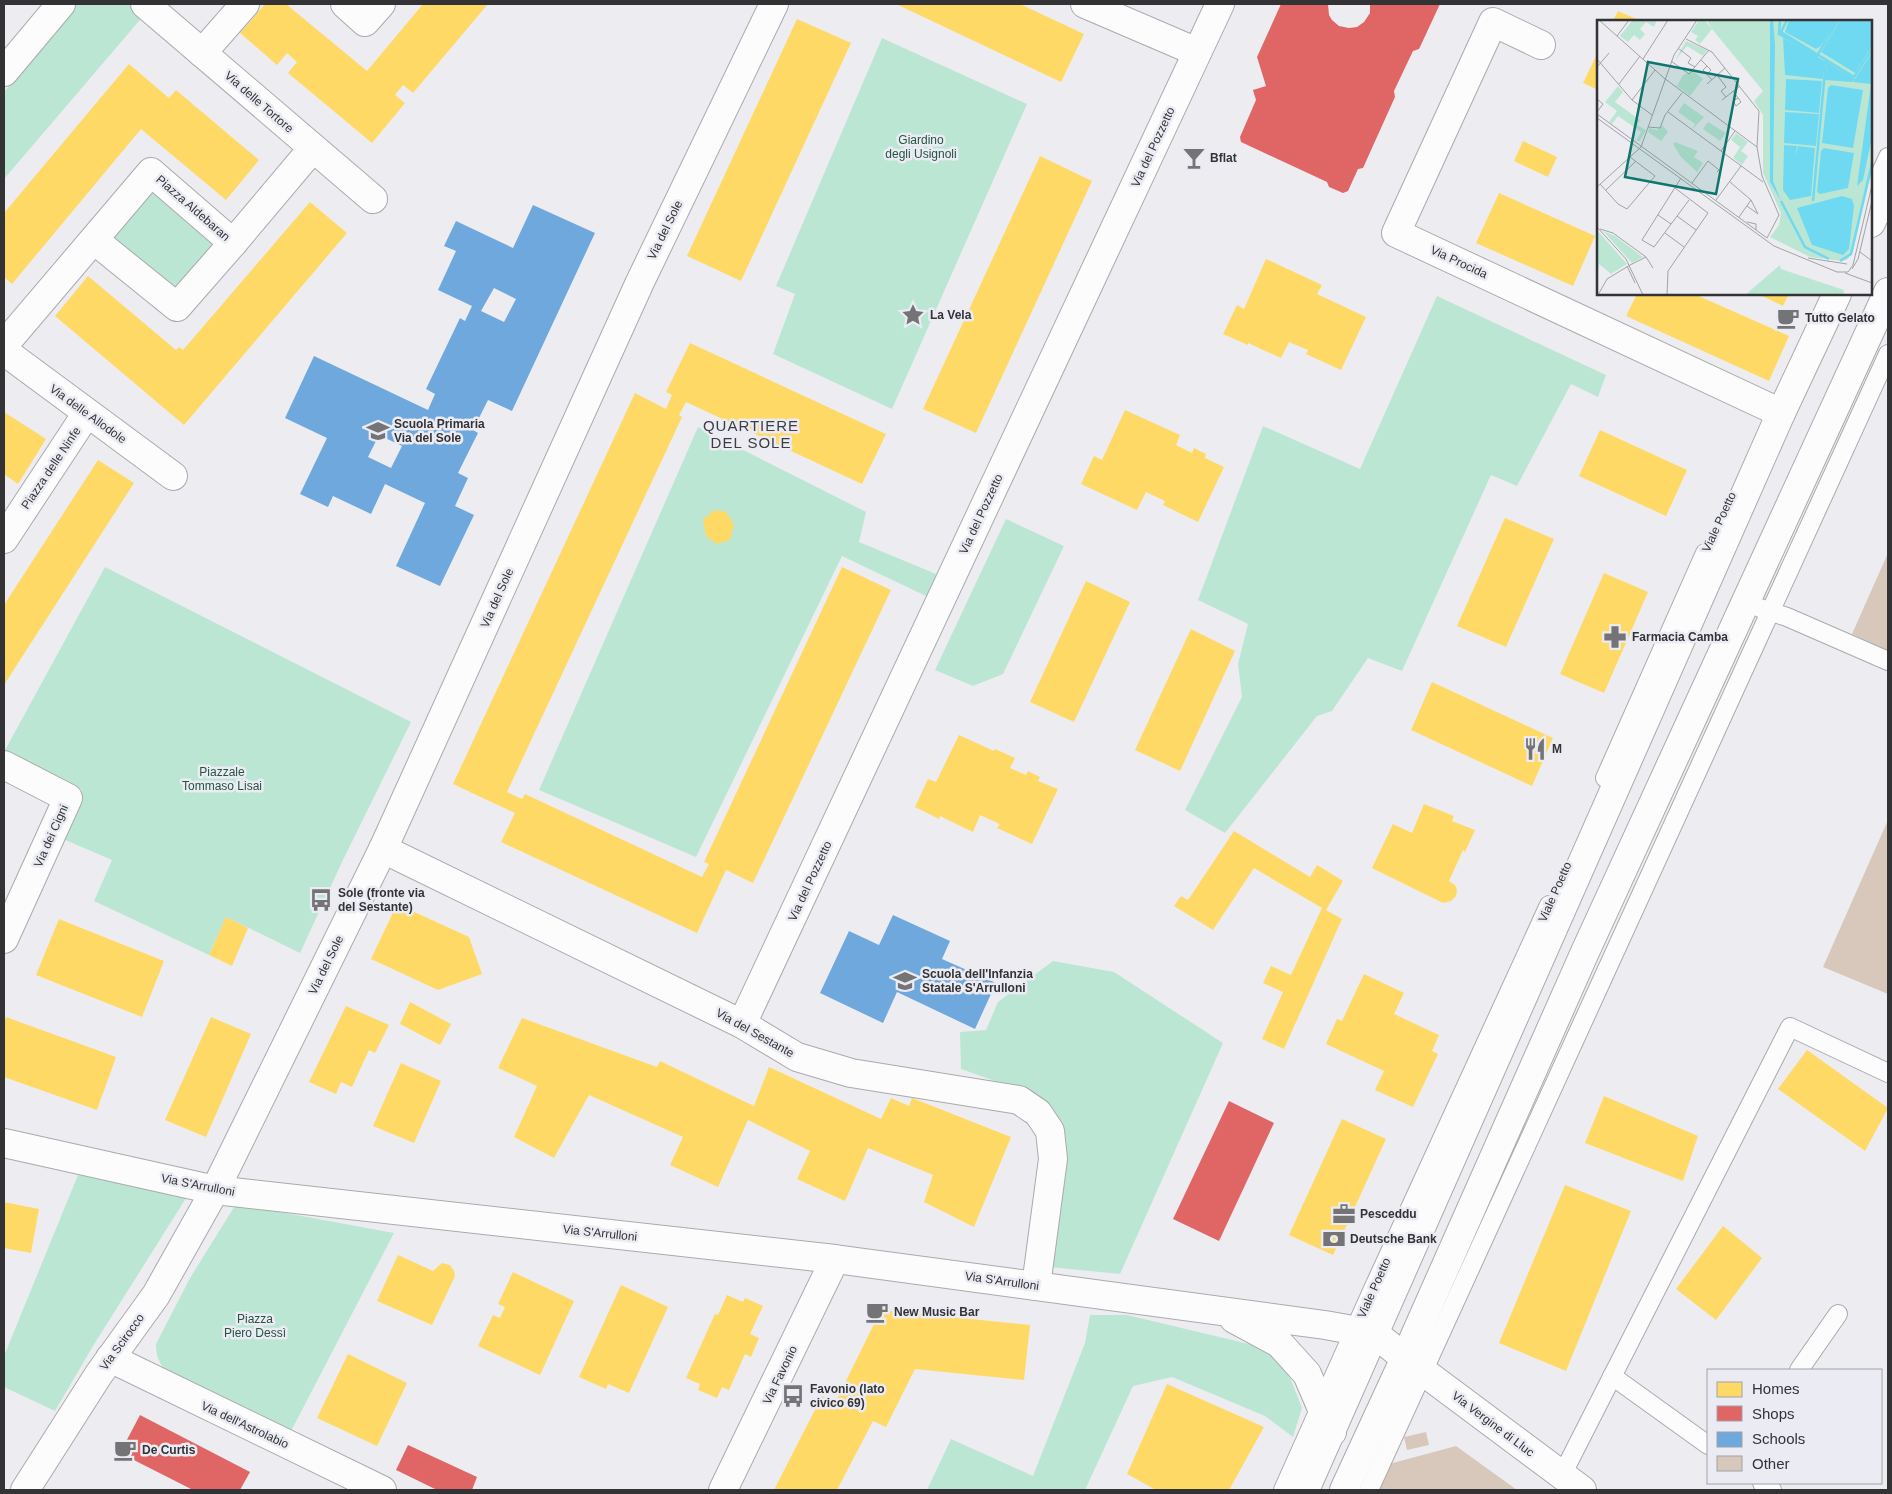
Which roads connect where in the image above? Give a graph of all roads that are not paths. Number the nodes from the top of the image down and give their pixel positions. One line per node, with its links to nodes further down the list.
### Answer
1 (61, 4): 12 (street)
2 (145, 4): 10 (street, Via delle Tortore)
3 (245, 4): 10 (street)
4 (345, 4): 5 (street)
5 (381, 4)
6 (774, 4): 34 (street, Via del Sole)
7 (1085, 4): 11 (street)
8 (1220, 4): 11 (street, Via del Pozzetto)
9 (1541, 45): 27 (street, Via Procida)
10 (202, 52): 13 (street, Via delle Tortore)
11 (1197, 52): 36 (street, Via del Pozzetto)
12 (4, 72)
13 (313, 148): 17 (street, Via delle Tortore); 20 (street, Piazza Aldebaran)
14 (1888, 157): 16 (lane)
15 (1888, 186): 18 (street)
16 (1872, 192)
17 (373, 199)
18 (1872, 221)
19 (94, 240): 20 (street, Piazza Aldebaran); 20 (street, Piazza Aldebaran); 24 (street, Piazza Aldebaran)
20 (233, 243)
21 (1888, 292): 31 (street)
22 (1825, 295): 27 (lane, Viale Poetto)
23 (1836, 295): 27 (street, Viale Poetto)
24 (4, 345)
25 (4, 351): 28 (street, Via delle Allodole)
26 (1888, 354): 31 (lane)
27 (1776, 410): 44 (street, Viale Poetto)
28 (88, 413): 29 (street, Via delle Allodole); 30 (street, Piazza delle Ninfe)
29 (173, 476)
30 (8, 525)
31 (1758, 607): 32 (lane); 46 (street)
32 (1888, 661)
33 (4, 765): 35 (street, Via dei Cigni)
34 (383, 849): 36 (street, Via del Sestante); 39 (street, Via del Sole)
35 (4, 939)
36 (742, 1024): 41 (street, Via del Sestante)
37 (1888, 1073): 48 (lane)
38 (4, 1143): 39 (street, Via S'Arrulloni)
39 (215, 1190): 40 (street, Via S'Arrulloni); 45 (street, Via Scirocco)
40 (835, 1259): 41 (street, Via S'Arrulloni); 55 (street, Via Favonio)
41 (1036, 1286): 42 (street, Via S'Arrulloni)
42 (1199, 1308): 44 (street, Via S'Arrulloni); 49 (street, Via S'Arrulloni)
43 (1838, 1314): 47 (lane)
44 (1365, 1332): 46 (street, Viale Poetto); 49 (lane, Viale Poetto); 50 (street, Viale Poetto)
45 (110, 1358): 53 (street, Via Scirocco); 54 (street, Via dell'Astrolabio)
46 (1414, 1364): 52 (street, Via Vergine di Lluc); 58 (street); 59 (lane)
47 (1800, 1369)
48 (1612, 1376): 51 (lane); 52 (lane)
49 (1320, 1406): 50 (street, Via S'Arrulloni); 56 (lane, Viale Poetto)
50 (1332, 1432): 57 (street, Viale Poetto)
51 (1707, 1444)
52 (1572, 1483)
53 (25, 1490)
54 (382, 1490)
55 (722, 1490)
56 (1283, 1490)
57 (1305, 1490)
58 (1344, 1490)
59 (1369, 1490)

